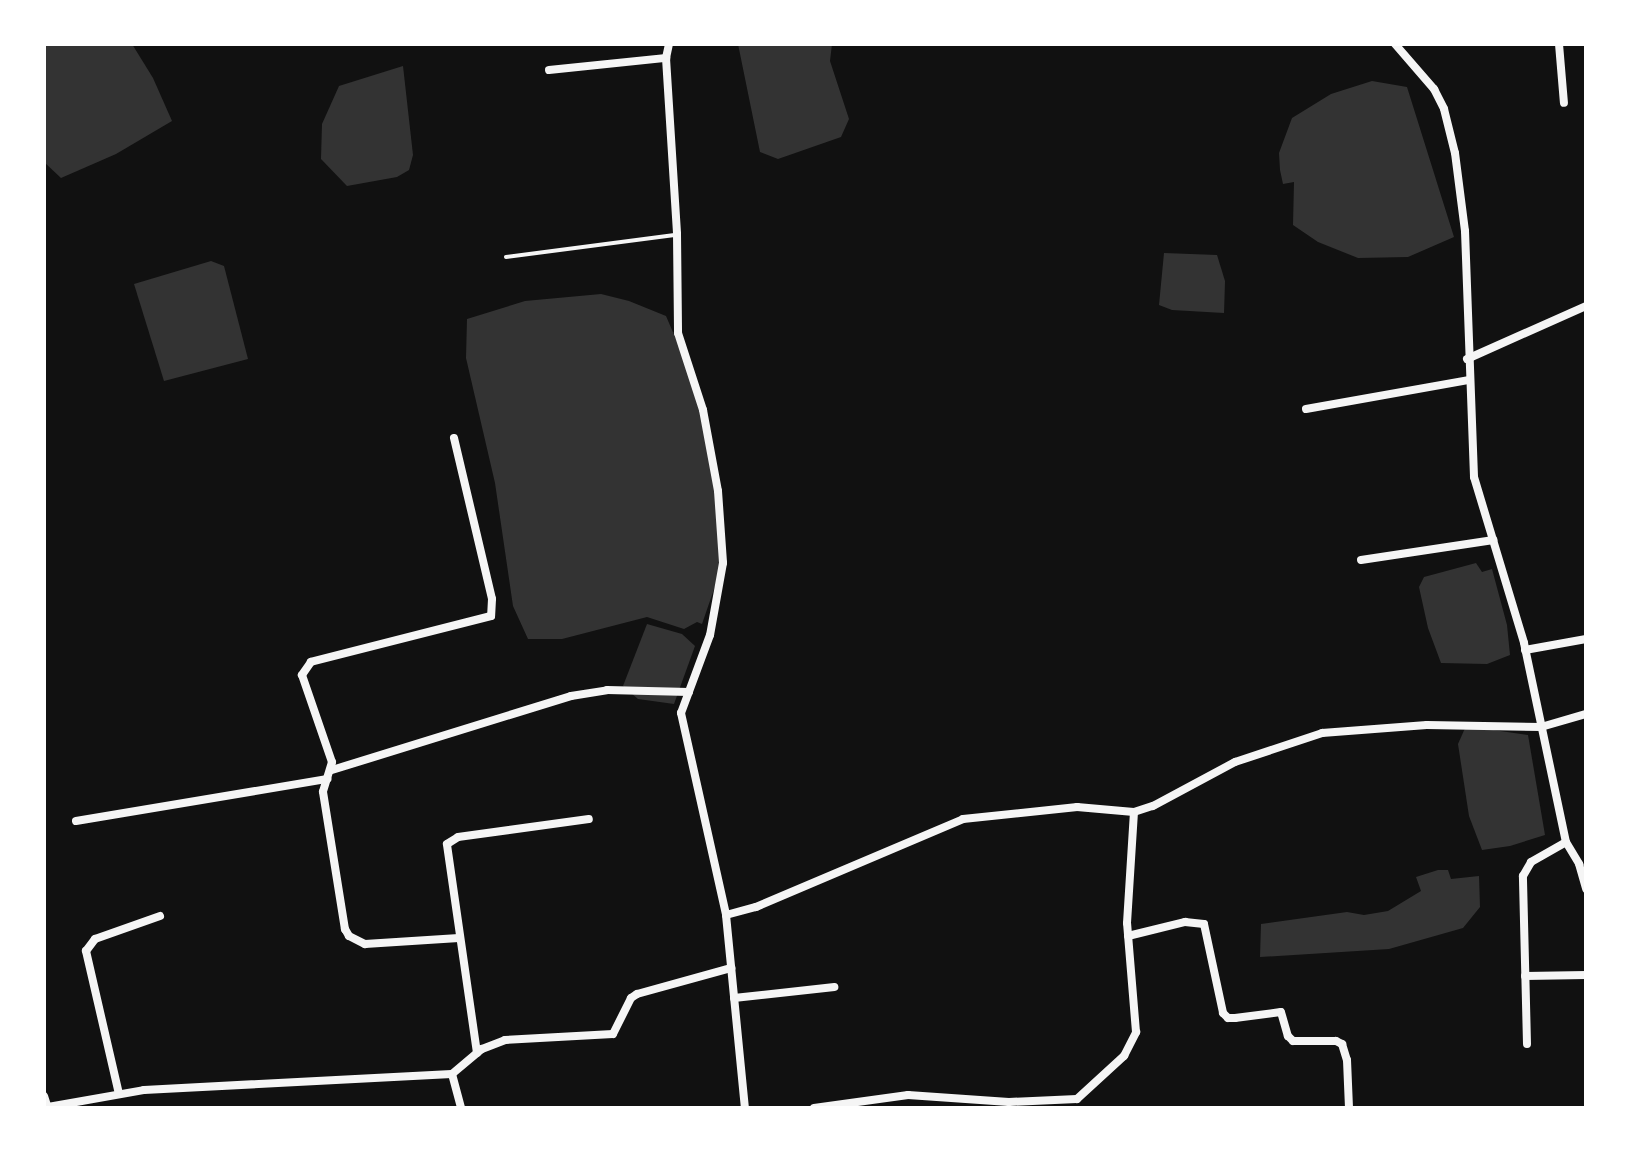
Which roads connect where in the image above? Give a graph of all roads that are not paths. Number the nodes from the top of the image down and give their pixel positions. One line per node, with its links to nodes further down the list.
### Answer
1 (669, 44): 4 (street)
2 (1395, 44): 10 (street)
3 (1559, 44): 6 (street)
4 (666, 58): 5 (street); 7 (street)
5 (549, 70)
6 (1564, 103)
7 (677, 234): 8 (lane); 18 (street)
8 (506, 257)
9 (1586, 306): 10 (street)
10 (1467, 359): 11 (street)
11 (1469, 380): 12 (street); 14 (street)
12 (1306, 409)
13 (454, 438): 21 (street)
14 (1493, 540): 15 (street); 17 (street)
15 (1361, 560)
16 (1586, 639): 17 (street)
17 (1525, 650): 20 (street)
18 (689, 692): 21 (street); 27 (street)
19 (1586, 714): 20 (street)
20 (1541, 727): 22 (street); 25 (street)
21 (331, 774): 24 (street); 30 (street)
22 (1134, 812): 27 (street); 29 (street)
23 (589, 819): 30 (street)
24 (76, 821)
25 (1566, 842): 26 (street); 33 (street)
26 (1586, 889)
27 (726, 915): 31 (street)
28 (160, 916): 39 (street)
29 (1128, 936): 41 (street); 47 (street)
30 (459, 938): 37 (street)
31 (731, 968): 35 (street); 37 (street)
32 (1586, 975): 33 (street)
33 (1525, 976): 36 (street)
34 (834, 987): 35 (street)
35 (734, 998): 45 (street)
36 (1527, 1044)
37 (477, 1053): 38 (street)
38 (452, 1074): 39 (street); 44 (street)
39 (119, 1094): 43 (street)
40 (44, 1096): 43 (street)
41 (1079, 1104): 42 (street)
42 (1009, 1105): 46 (street)
43 (48, 1108)
44 (461, 1108)
45 (745, 1108)
46 (814, 1108)
47 (1349, 1108)

